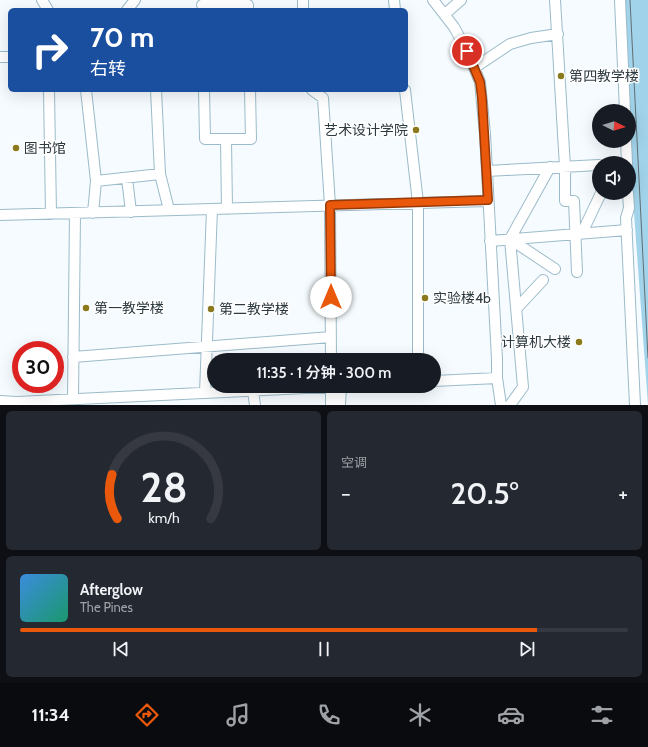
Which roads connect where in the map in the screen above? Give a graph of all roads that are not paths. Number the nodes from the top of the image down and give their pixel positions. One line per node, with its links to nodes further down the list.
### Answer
1 (135, 0): 7 (street)
2 (433, 0): 9 (street)
3 (461, 0): 9 (street)
4 (555, 0): 10 (street)
5 (620, 0): 19 (street)
6 (202, 5): 8 (street)
7 (129, 8)
8 (248, 8)
9 (445, 14): 11 (street)
10 (558, 34): 11 (street); 22 (street)
11 (474, 68): 24 (street)
12 (49, 92): 39 (street)
13 (86, 92): 27 (street)
14 (156, 92): 25 (street)
15 (204, 92): 20 (street)
16 (250, 92): 20 (street)
17 (315, 92): 32 (street)
18 (405, 92): 31 (street)
19 (625, 104)
20 (226, 140): 34 (street)
21 (592, 165): 22 (street)
22 (565, 167): 23 (street); 42 (street)
23 (550, 168): 24 (street); 43 (street)
24 (487, 171): 28 (street)
25 (160, 174): 26 (street); 35 (street)
26 (127, 178): 27 (street); 36 (street)
27 (96, 181): 38 (street)
28 (488, 200): 31 (street); 44 (street)
29 (597, 200): 42 (street)
30 (628, 200): 41 (street)
31 (418, 203): 32 (street); 52 (street)
32 (330, 205): 34 (street); 49 (street)
33 (212, 209): 34 (street); 35 (street); 50 (street)
34 (227, 209)
35 (169, 210): 36 (street)
36 (131, 212): 38 (street)
37 (75, 213): 38 (street); 39 (street); 53 (street)
38 (94, 213)
39 (52, 214): 40 (street)
40 (0, 216)
41 (627, 230): 42 (street); 67 (street)
42 (578, 234): 43 (street); 46 (street)
43 (510, 239): 44 (street); 45 (street); 48 (street)
44 (490, 241): 54 (street)
45 (555, 269)
46 (577, 272)
47 (543, 280): 48 (street)
48 (517, 308): 66 (street)
49 (331, 337): 50 (street); 51 (street)
50 (207, 347): 53 (street); 56 (street)
51 (331, 353)
52 (418, 353)
53 (73, 357): 60 (street)
54 (497, 378): 55 (street); 65 (street)
55 (441, 381)
56 (205, 393): 60 (street)
57 (253, 393): 62 (street)
58 (333, 393): 63 (street)
59 (337, 393): 64 (street)
60 (73, 399): 61 (street)
61 (0, 401)
62 (255, 405)
63 (330, 405)
64 (340, 405)
65 (501, 405)
66 (510, 405)
67 (635, 405)

